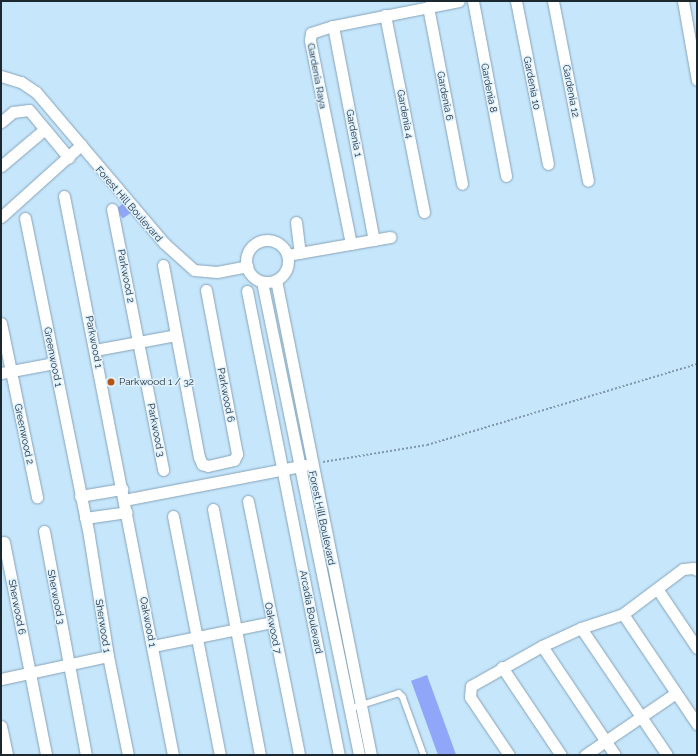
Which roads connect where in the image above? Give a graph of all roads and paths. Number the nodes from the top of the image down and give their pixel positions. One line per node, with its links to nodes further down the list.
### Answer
1 (460, 1): 6 (street, Gardenia Raya)
2 (473, 1): 18 (street, Gardenia 8)
3 (516, 1): 16 (street, Gardenia 10)
4 (554, 1): 19 (street, Gardenia 12)
5 (683, 1): 9 (street)
6 (428, 7): 7 (street, Gardenia Raya); 20 (street, Gardenia 6)
7 (385, 15): 8 (street, Gardenia Raya); 23 (street, Gardenia 4)
8 (333, 26): 28 (street, Gardenia 1); 29 (street, Gardenia Raya)
9 (694, 49): 11 (street)
10 (1, 76): 14 (street, Forest Hill Boulevard)
11 (697, 80)
12 (1, 122): 13 (street)
13 (45, 129): 15 (street); 17 (street)
14 (81, 146): 15 (street); 33 (street, Forest Hill Boulevard)
15 (69, 158): 24 (street)
16 (548, 164)
17 (1, 166)
18 (506, 176)
19 (588, 181)
20 (462, 184)
21 (64, 196): 41 (street, Parkwood 1)
22 (112, 209): 40 (street, Parkwood 2)
23 (424, 212)
24 (1, 217)
25 (24, 218): 42 (street, Greenwood 1)
26 (296, 222): 30 (street)
27 (390, 237): 28 (street)
28 (374, 240): 29 (street)
29 (351, 244): 30 (street)
30 (300, 253): 31 (street)
31 (288, 255): 33 (street); 34 (street)
32 (163, 265): 39 (street)
33 (247, 266): 35 (street)
34 (276, 280): 35 (street); 45 (street, Forest Hill Boulevard)
35 (262, 282): 46 (street, Forest Hill Boulevard)
36 (206, 290): 39 (street, Parkwood 6)
37 (247, 291): 47 (street, Arcadia Boulevard)
38 (1, 323): 44 (street, Greenwood 2)
39 (176, 335): 40 (street)
40 (139, 343): 41 (street); 48 (street, Parkwood 3)
41 (95, 350): 49 (street, Parkwood 1)
42 (54, 363): 44 (street); 51 (street, Greenwood 1)
43 (697, 364): 45 (path)
44 (6, 372): 50 (street, Greenwood 2)
45 (311, 464): 46 (street); 76 (street, Forest Hill Boulevard)
46 (300, 466): 47 (street); 77 (street, Forest Hill Boulevard)
47 (282, 468): 52 (street); 90 (street, Arcadia Boulevard)
48 (164, 470)
49 (122, 489): 51 (street); 52 (street, Oakwood 1)
50 (37, 496)
51 (80, 496): 57 (street, Sherwood 1)
52 (124, 500): 55 (street, Oakwood 1)
53 (248, 501): 63 (street, Oakwood 7)
54 (213, 509): 65 (street)
55 (126, 512): 57 (street); 67 (street, Oakwood 1)
56 (173, 516): 66 (street)
57 (85, 518): 70 (street, Sherwood 1)
58 (44, 531): 71 (street, Sherwood 3)
59 (4, 542): 73 (street, Sherwood 6)
60 (697, 570): 61 (street)
61 (658, 590): 62 (street); 69 (street)
62 (623, 614): 64 (street); 75 (street)
63 (272, 622): 65 (street); 82 (street, Oakwood 7)
64 (581, 628): 68 (street); 78 (street)
65 (234, 629): 66 (street); 89 (street)
66 (195, 637): 67 (street); 88 (street)
67 (153, 646): 87 (street, Oakwood 1)
68 (542, 646): 72 (street); 81 (street)
69 (697, 648)
70 (108, 656): 71 (street); 86 (street, Sherwood 1)
71 (68, 664): 73 (street); 85 (street, Sherwood 3)
72 (502, 667): 94 (street); 95 (street)
73 (30, 672): 74 (street); 84 (street, Sherwood 6)
74 (1, 679)
75 (676, 693): 78 (street); 79 (street)
76 (361, 706): 77 (lane); 92 (street, Forest Hill Boulevard); 93 (lane)
77 (349, 709): 91 (street, Forest Hill Boulevard)
78 (640, 716): 81 (street); 98 (street)
79 (697, 724)
80 (1, 726): 83 (street)
81 (605, 740): 96 (street); 97 (street)
82 (299, 754)
83 (6, 755)
84 (46, 755)
85 (86, 755)
86 (128, 755)
87 (173, 755)
88 (220, 755)
89 (260, 755)
90 (339, 755)
91 (359, 755)
92 (371, 755)
93 (424, 755)
94 (509, 755)
95 (561, 755)
96 (585, 755)
97 (615, 755)
98 (667, 755)

